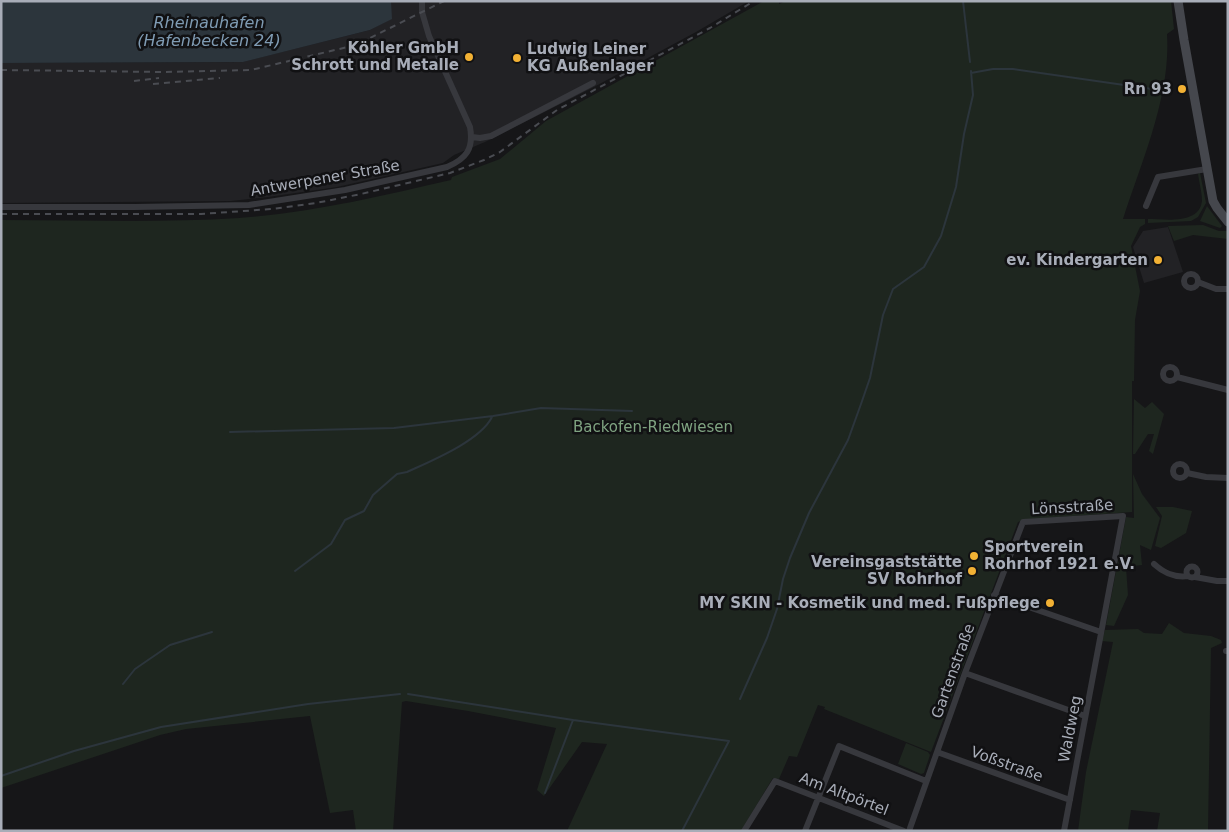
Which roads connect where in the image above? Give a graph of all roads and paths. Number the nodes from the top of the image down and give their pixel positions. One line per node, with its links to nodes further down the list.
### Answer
1 (422, 1): 4 (street)
2 (1178, 1): 5 (main road)
3 (593, 83): 4 (street)
4 (472, 138): 7 (street, Antwerpener Straße)
5 (1207, 168): 6 (street); 8 (main road)
6 (1146, 206)
7 (1, 207)
8 (1228, 222)
9 (1198, 282): 10 (street)
10 (1228, 289)
11 (1177, 377): 12 (street)
12 (1228, 390)
13 (1187, 473): 14 (street)
14 (1228, 478)
15 (1123, 516): 16 (street, Lönsstraße); 20 (street, Waldweg)
16 (1023, 522): 19 (street, Gartenstraße)
17 (1154, 564): 18 (street)
18 (1228, 581)
19 (994, 594): 20 (street); 21 (street, Gartenstraße)
20 (1101, 632): 22 (street, Waldweg)
21 (966, 673): 22 (street); 23 (street, Gartenstraße)
22 (1086, 716): 26 (street, Waldweg)
23 (936, 752): 24 (street, Gartenstraße); 26 (street, Voßstraße)
24 (926, 781): 25 (street); 30 (street, Gartenstraße)
25 (819, 797): 27 (street, Am Altpörtel); 28 (street); 29 (street, Am Altpörtel)
26 (1070, 800): 31 (street, Waldweg)
27 (744, 831)
28 (805, 831)
29 (904, 831)
30 (909, 831)
31 (1064, 831)

